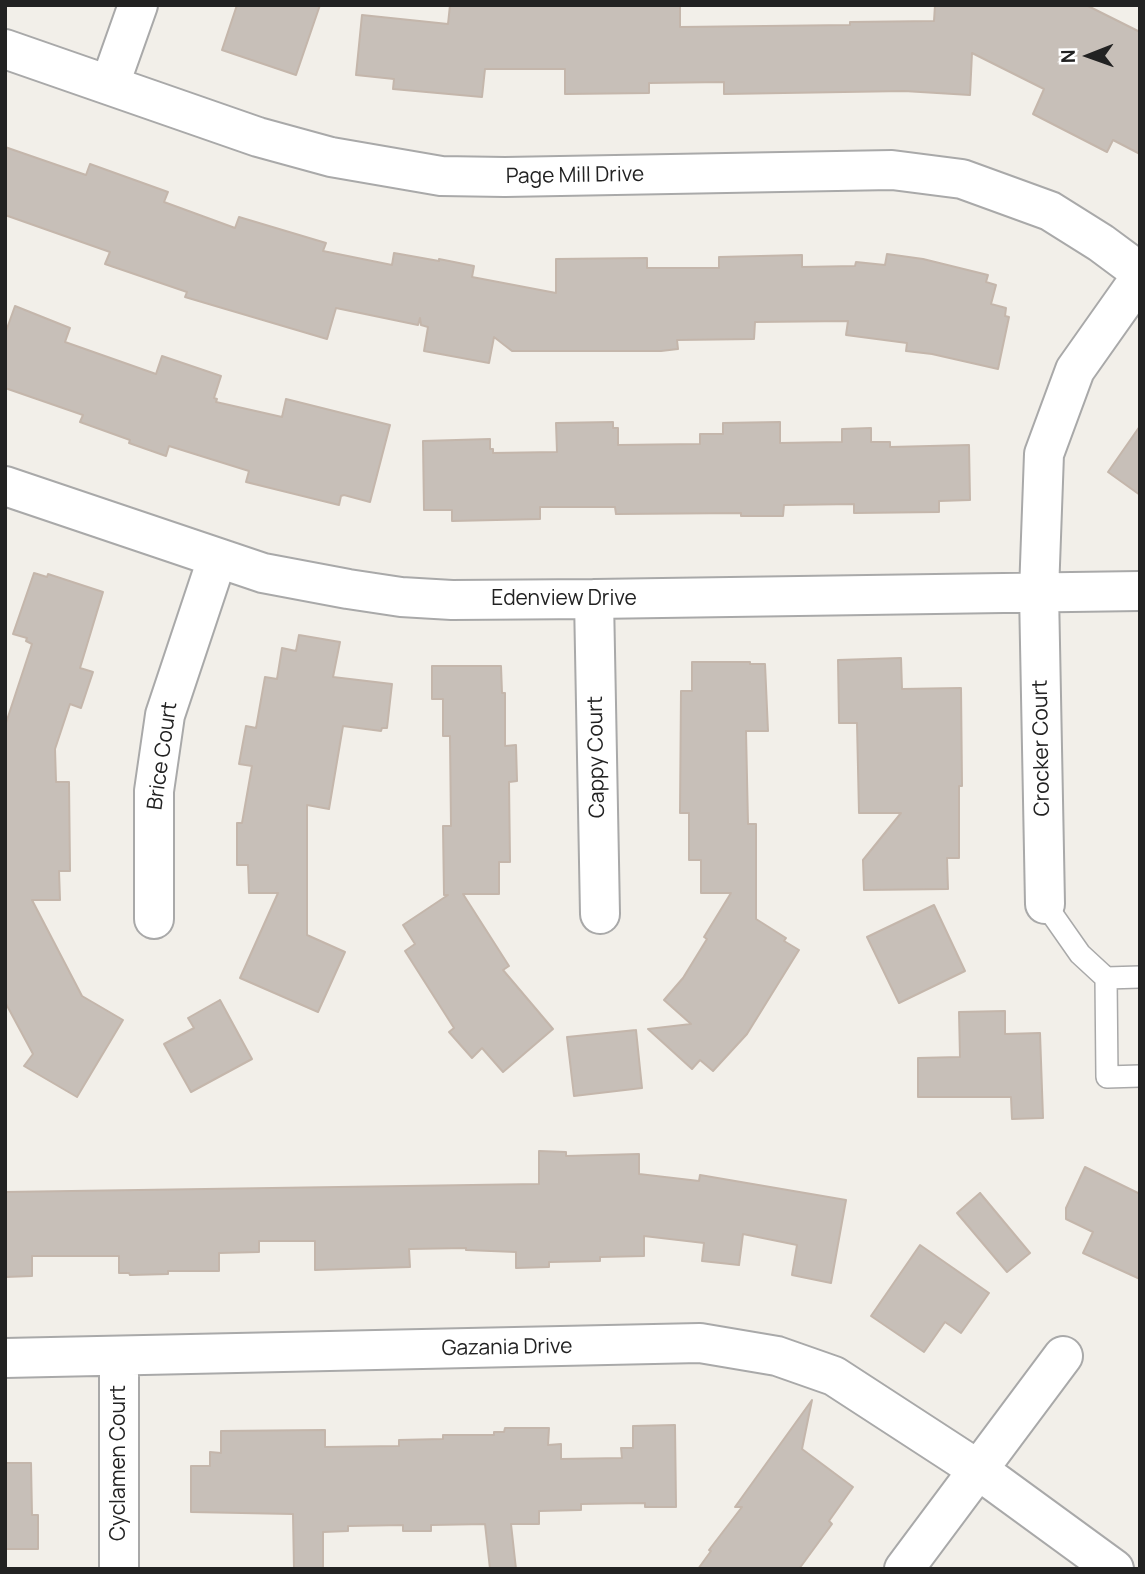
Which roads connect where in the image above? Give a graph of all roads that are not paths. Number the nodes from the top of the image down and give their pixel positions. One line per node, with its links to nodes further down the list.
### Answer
1 (138, 5): 3 (street)
2 (5, 49): 3 (street, Page Mill Drive)
3 (110, 84): 4 (street, Page Mill Drive)
4 (1140, 272)
5 (1140, 278): 9 (street, Crocker Court)
6 (5, 486): 7 (street, Edenview Drive)
7 (217, 559): 10 (street, Edenview Drive); 13 (street, Brice Court)
8 (1140, 591): 9 (street, Edenview Drive)
9 (1039, 592): 10 (street, Edenview Drive); 11 (street, Crocker Court)
10 (594, 600): 12 (street, Cappy Court)
11 (1045, 904): 15 (lane)
12 (600, 914)
13 (154, 919)
14 (1140, 977): 15 (lane)
15 (1105, 978): 16 (lane)
16 (1140, 1076)
17 (1063, 1356): 20 (street)
18 (119, 1357): 19 (street, Gazania Drive); 20 (street, Gazania Drive); 21 (street, Cyclamen Court)
19 (5, 1358)
20 (977, 1469): 22 (street); 23 (street, Gazania Drive)
21 (119, 1569)
22 (904, 1569)
23 (1114, 1569)

